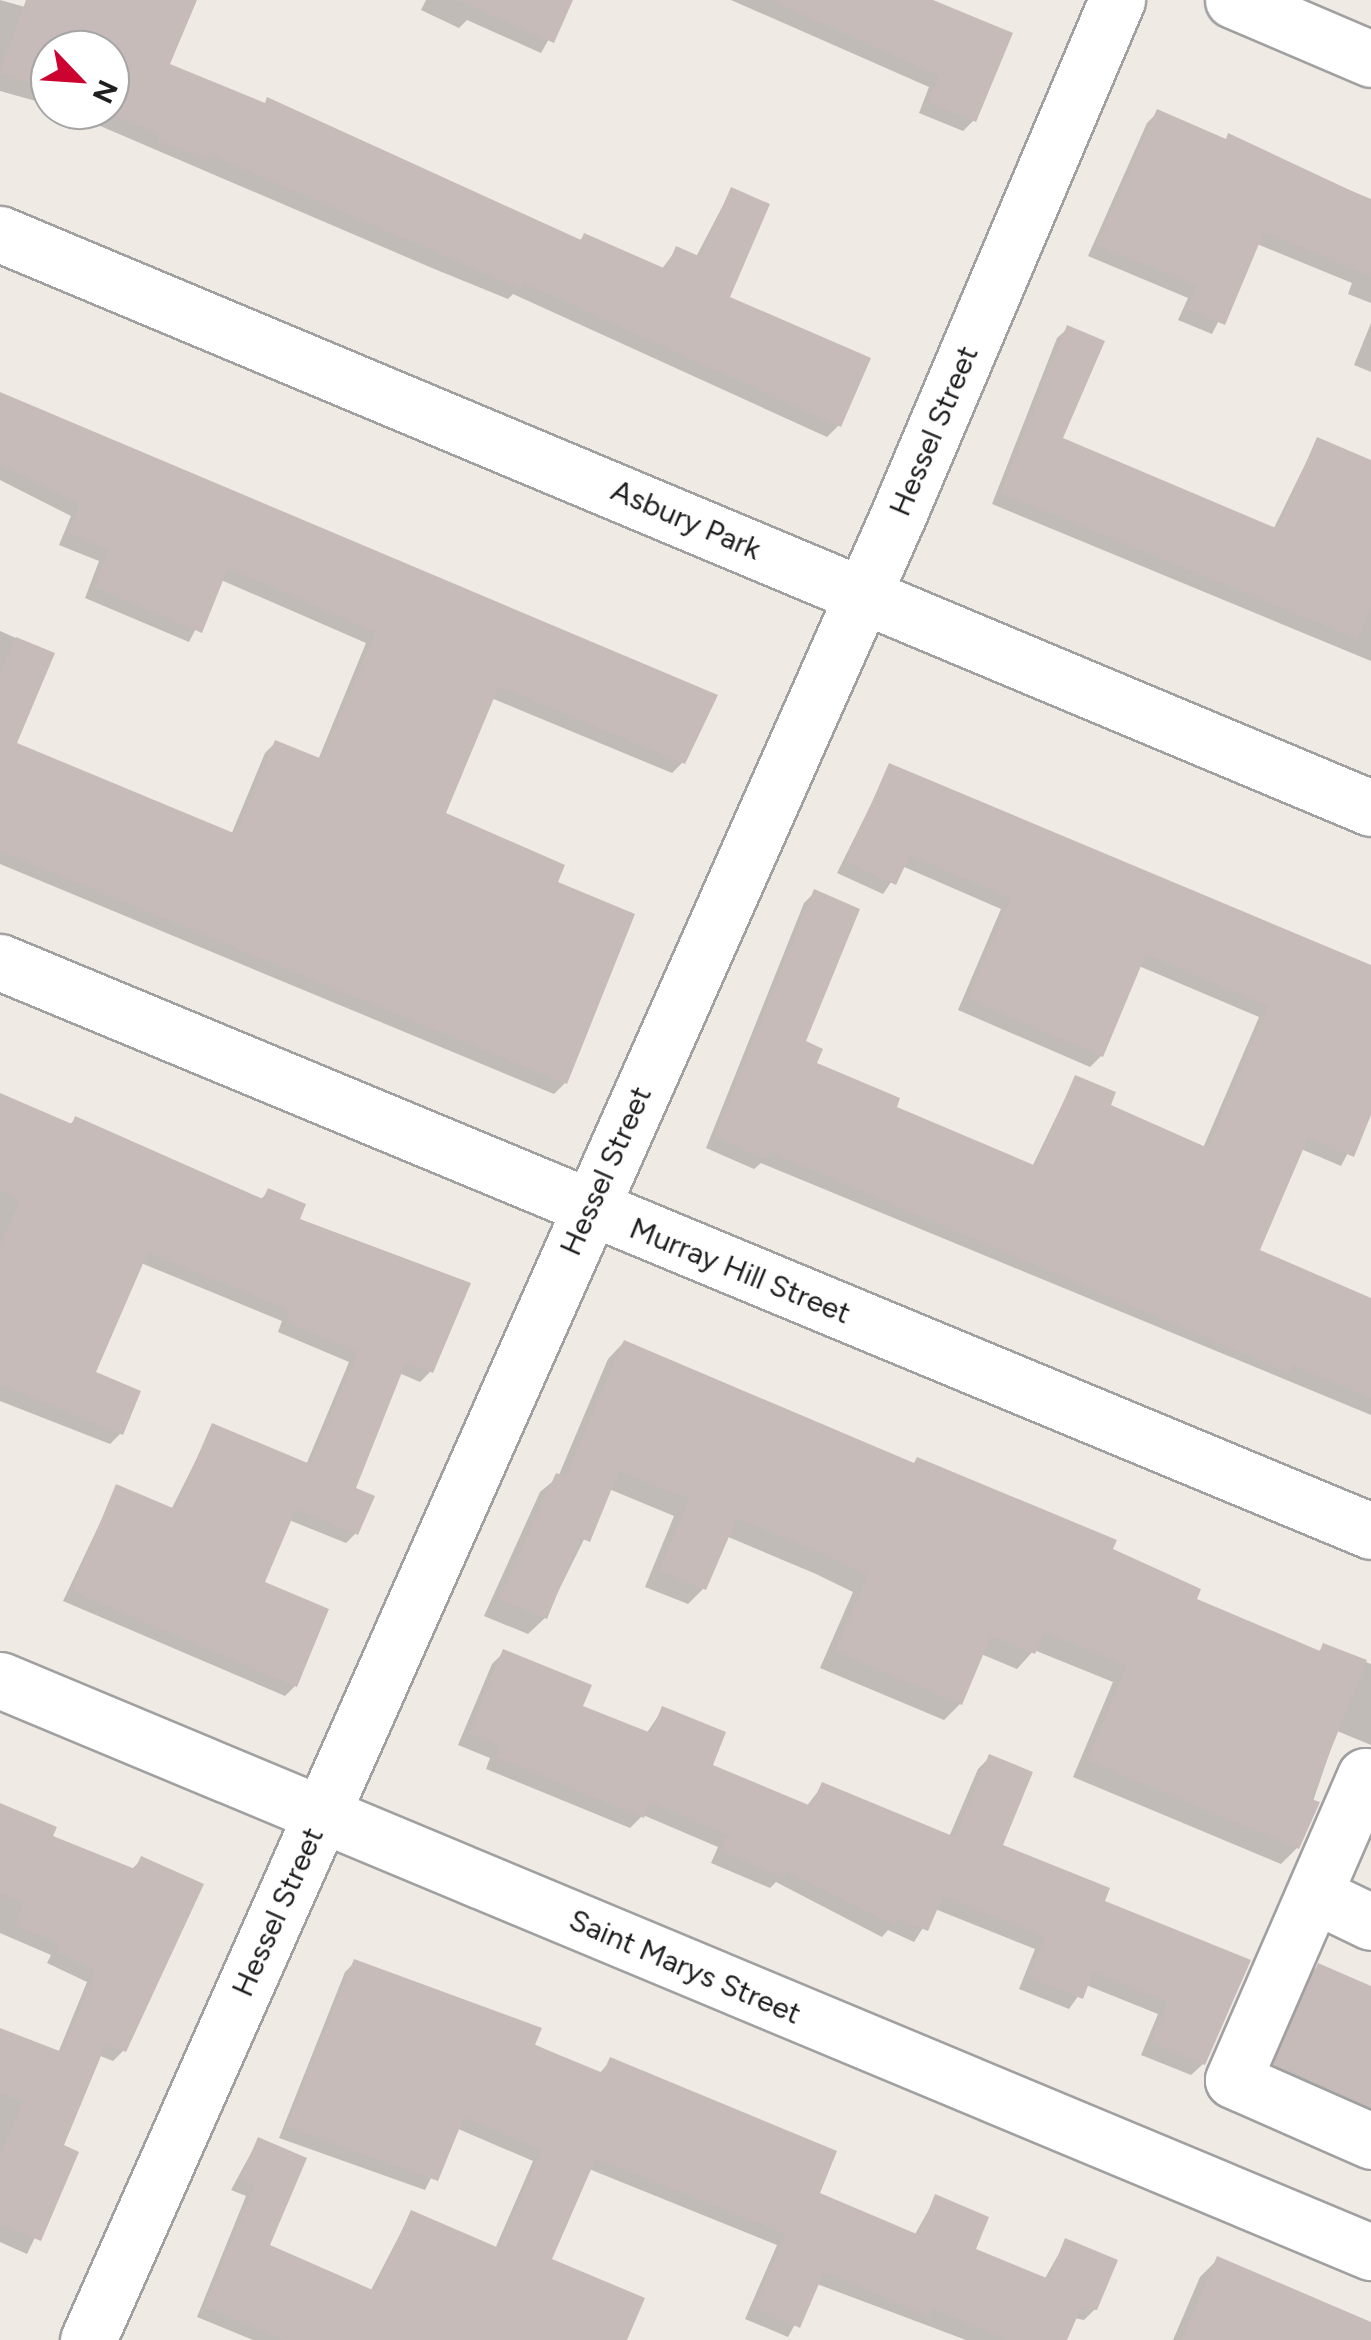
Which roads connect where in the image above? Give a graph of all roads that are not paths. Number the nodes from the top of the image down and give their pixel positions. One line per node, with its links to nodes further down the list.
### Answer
1 (1117, 0): 5 (street, Hessel Street)
2 (1233, 0): 3 (street)
3 (1371, 59)
4 (0, 234): 5 (street, Asbury Park)
5 (862, 594): 6 (street, Asbury Park); 8 (street, Hessel Street)
6 (1371, 808)
7 (0, 962): 8 (street, Murray Hill Street)
8 (589, 1208): 9 (street, Murray Hill Street); 12 (street, Hessel Street)
9 (1371, 1531)
10 (0, 1680): 12 (street, Saint Marys Street)
11 (1371, 1778): 13 (street)
12 (321, 1815): 16 (street, Saint Marys Street); 17 (street, Hessel Street)
13 (1315, 1895): 14 (street); 15 (street)
14 (1371, 1922)
15 (1371, 2141)
16 (1371, 2252)
17 (88, 2340)

